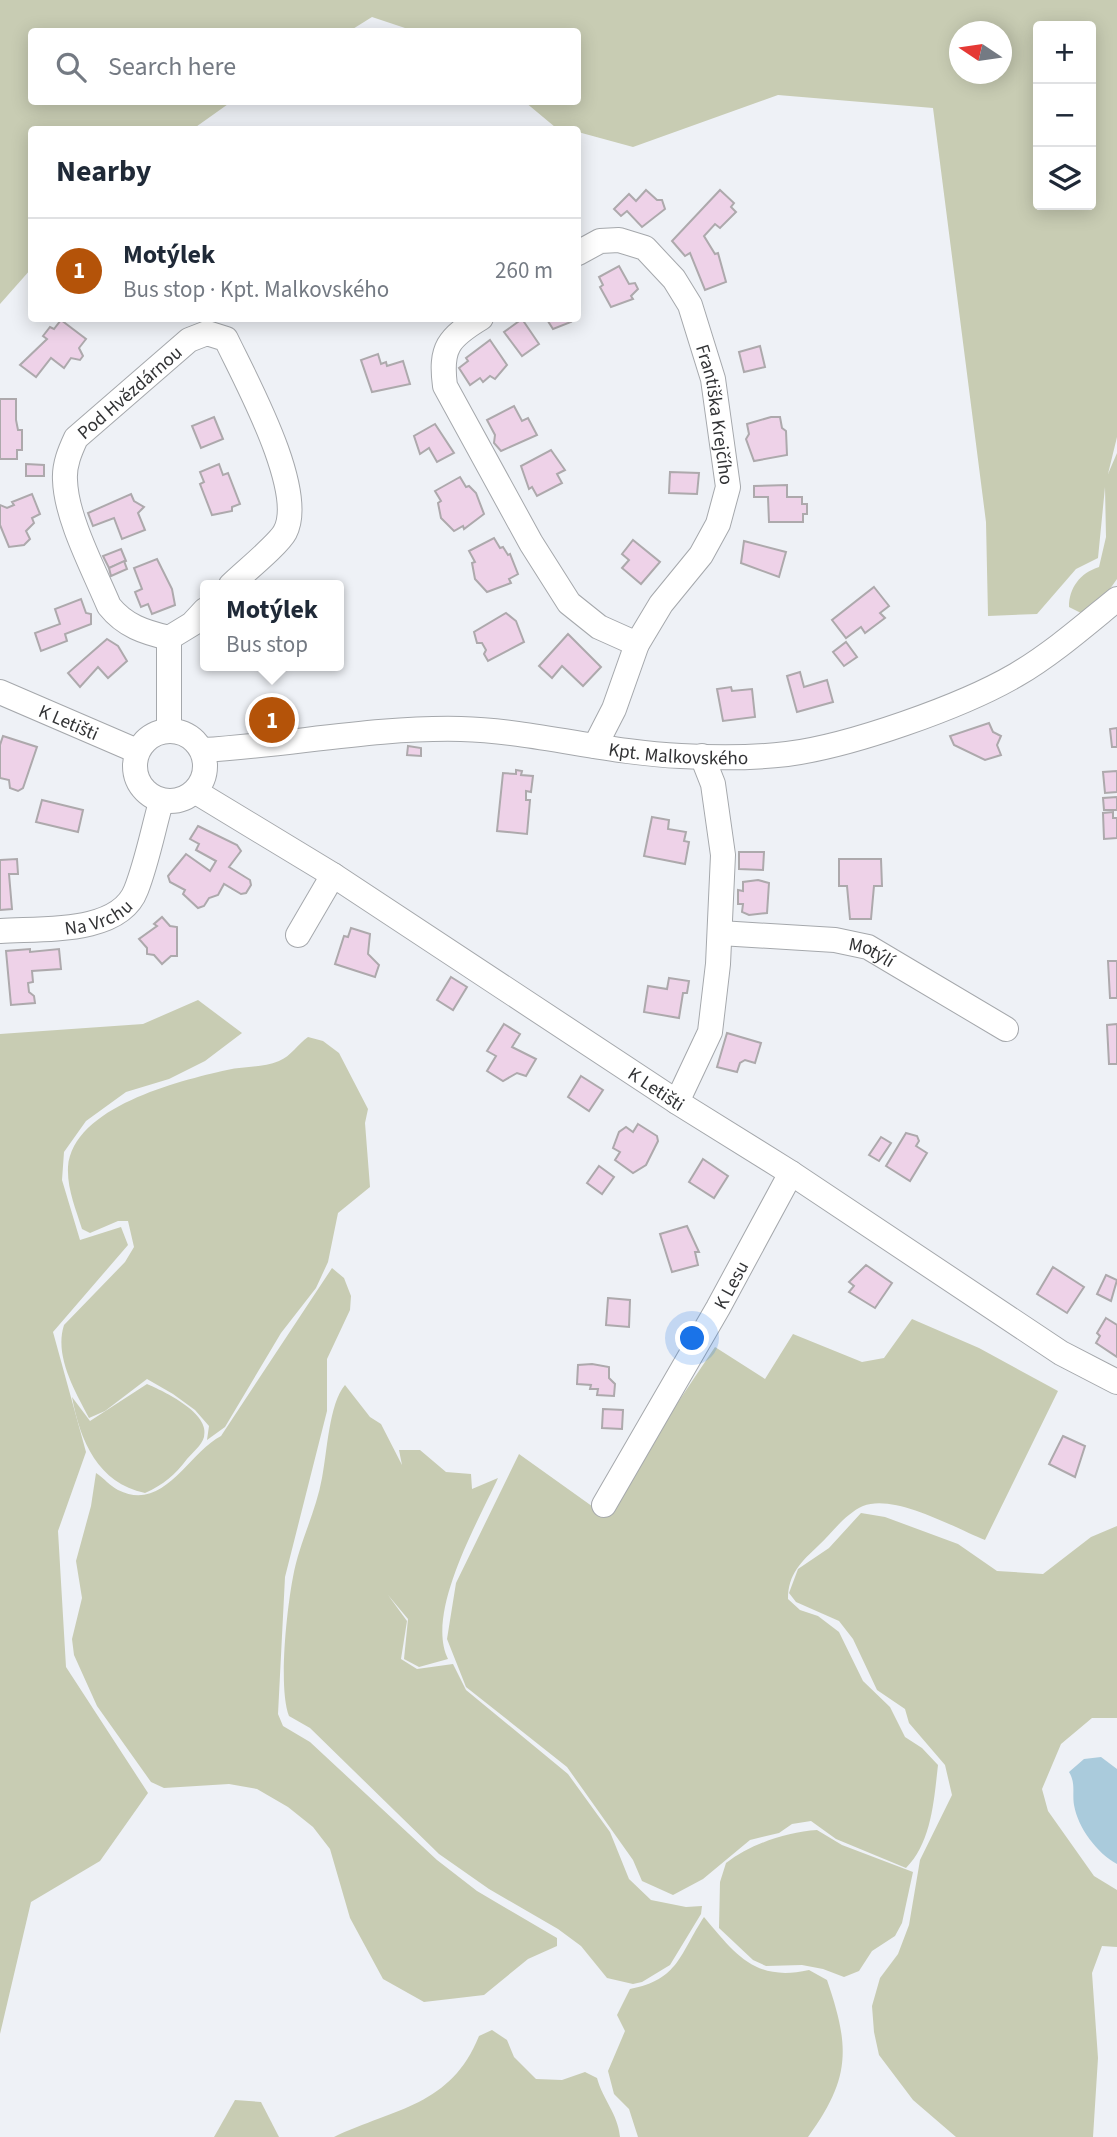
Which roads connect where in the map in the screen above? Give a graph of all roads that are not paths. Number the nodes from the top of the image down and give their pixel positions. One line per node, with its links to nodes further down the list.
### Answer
1 (581, 251): 7 (street, Františka Krejčího)
2 (476, 322): 7 (street)
3 (236, 580): 6 (street, Pod Hvězdárnou)
4 (1117, 598): 13 (street, Kpt. Malkovského)
5 (200, 615): 6 (street)
6 (169, 638): 9 (street)
7 (637, 644): 10 (street, Františka Krejčího)
8 (0, 692): 12 (street, K Letišti)
9 (169, 730): 11 (street); 12 (street)
10 (596, 746): 11 (street, Kpt. Malkovského); 13 (street, Kpt. Malkovského)
11 (203, 750): 14 (street)
12 (138, 751): 15 (street)
13 (702, 756): 18 (street)
14 (195, 792): 15 (street); 16 (street, K Letišti)
15 (161, 802): 17 (street, Na Vrchu)
16 (332, 875): 19 (street); 21 (street, K Letišti)
17 (0, 931)
18 (720, 933): 20 (street, Motýlí); 21 (street)
19 (298, 935)
20 (1006, 1029)
21 (677, 1102): 22 (street, K Letišti)
22 (791, 1173): 23 (street, K Letišti); 24 (street, K Lesu)
23 (1117, 1382)
24 (604, 1505)

